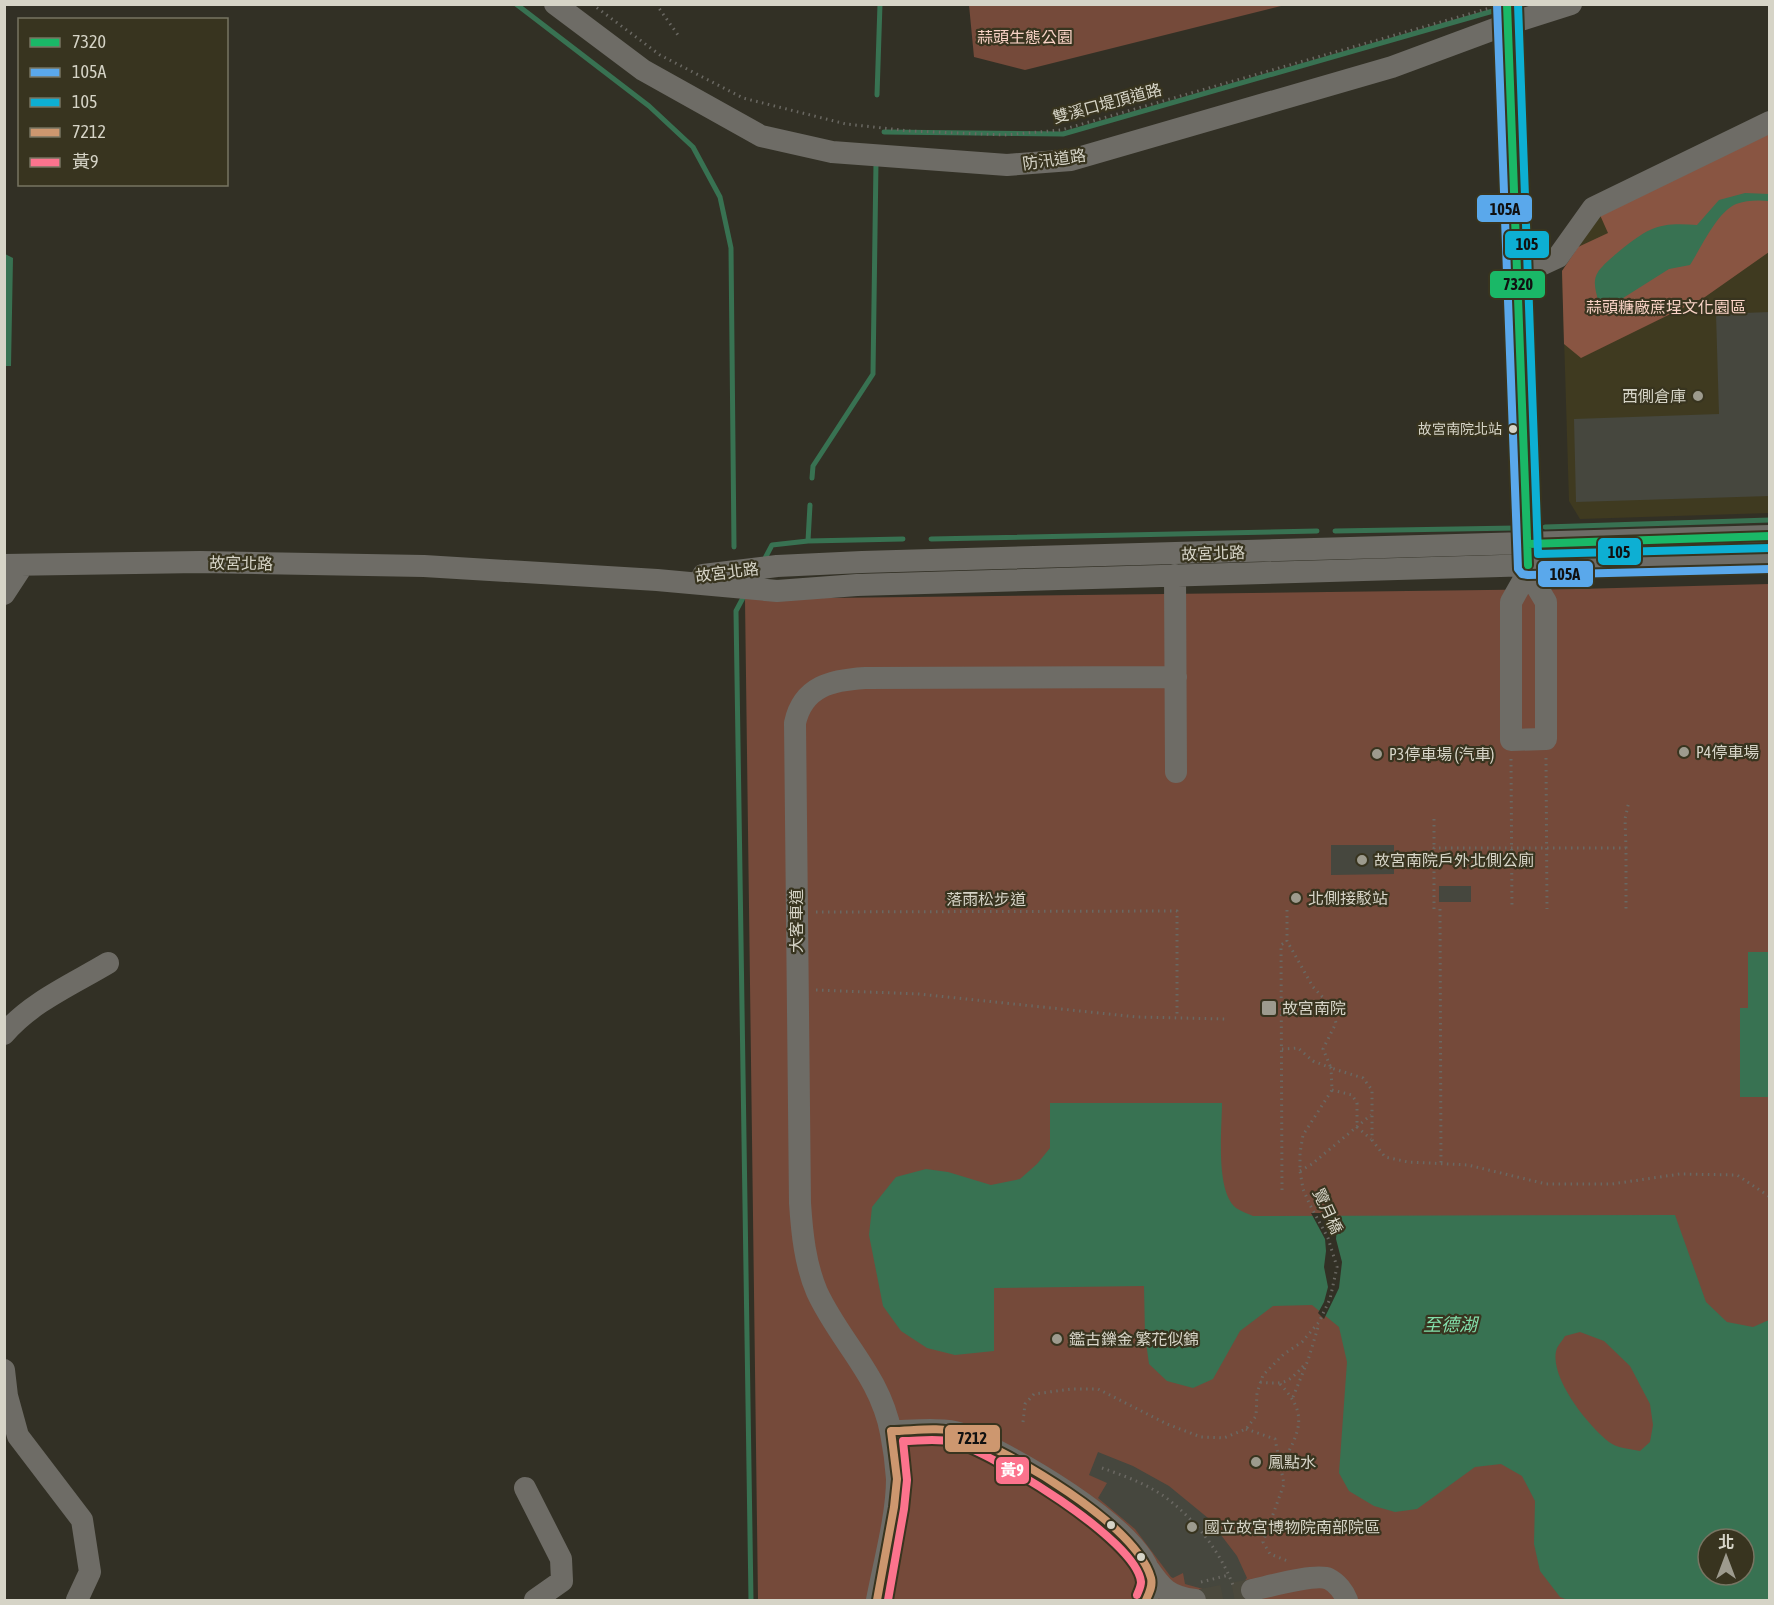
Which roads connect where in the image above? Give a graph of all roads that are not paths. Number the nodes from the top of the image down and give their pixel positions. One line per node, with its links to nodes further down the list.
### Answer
1 (555, 4): 3 (street, 防汛道路)
2 (1571, 4): 3 (street, 防汛道路)
3 (1502, 12): 5 (street)
4 (1770, 122): 5 (street)
5 (1517, 276): 8 (street)
6 (1770, 536): 8 (street, 故宮北路)
7 (1770, 558): 8 (street, 故宮北路)
8 (1528, 560): 8 (street); 10 (street, 故宮北路); 11 (street, 故宮北路)
9 (14, 565): 11 (street, 故宮北路); 12 (street)
10 (1176, 575): 11 (street, 故宮北路); 13 (street)
11 (657, 580)
12 (4, 594)
13 (1176, 677): 14 (street); 18 (street, 大客車道)
14 (1176, 772)
15 (108, 963): 16 (street)
16 (4, 1034)
17 (4, 1370): 23 (street)
18 (891, 1431): 20 (street); 25 (street, 大客車道)
19 (525, 1488): 24 (street)
20 (1147, 1567): 22 (street); 26 (street)
21 (1244, 1591): 27 (street)
22 (1199, 1596)
23 (77, 1600)
24 (535, 1600)
25 (877, 1600)
26 (1146, 1600)
27 (1347, 1600)

